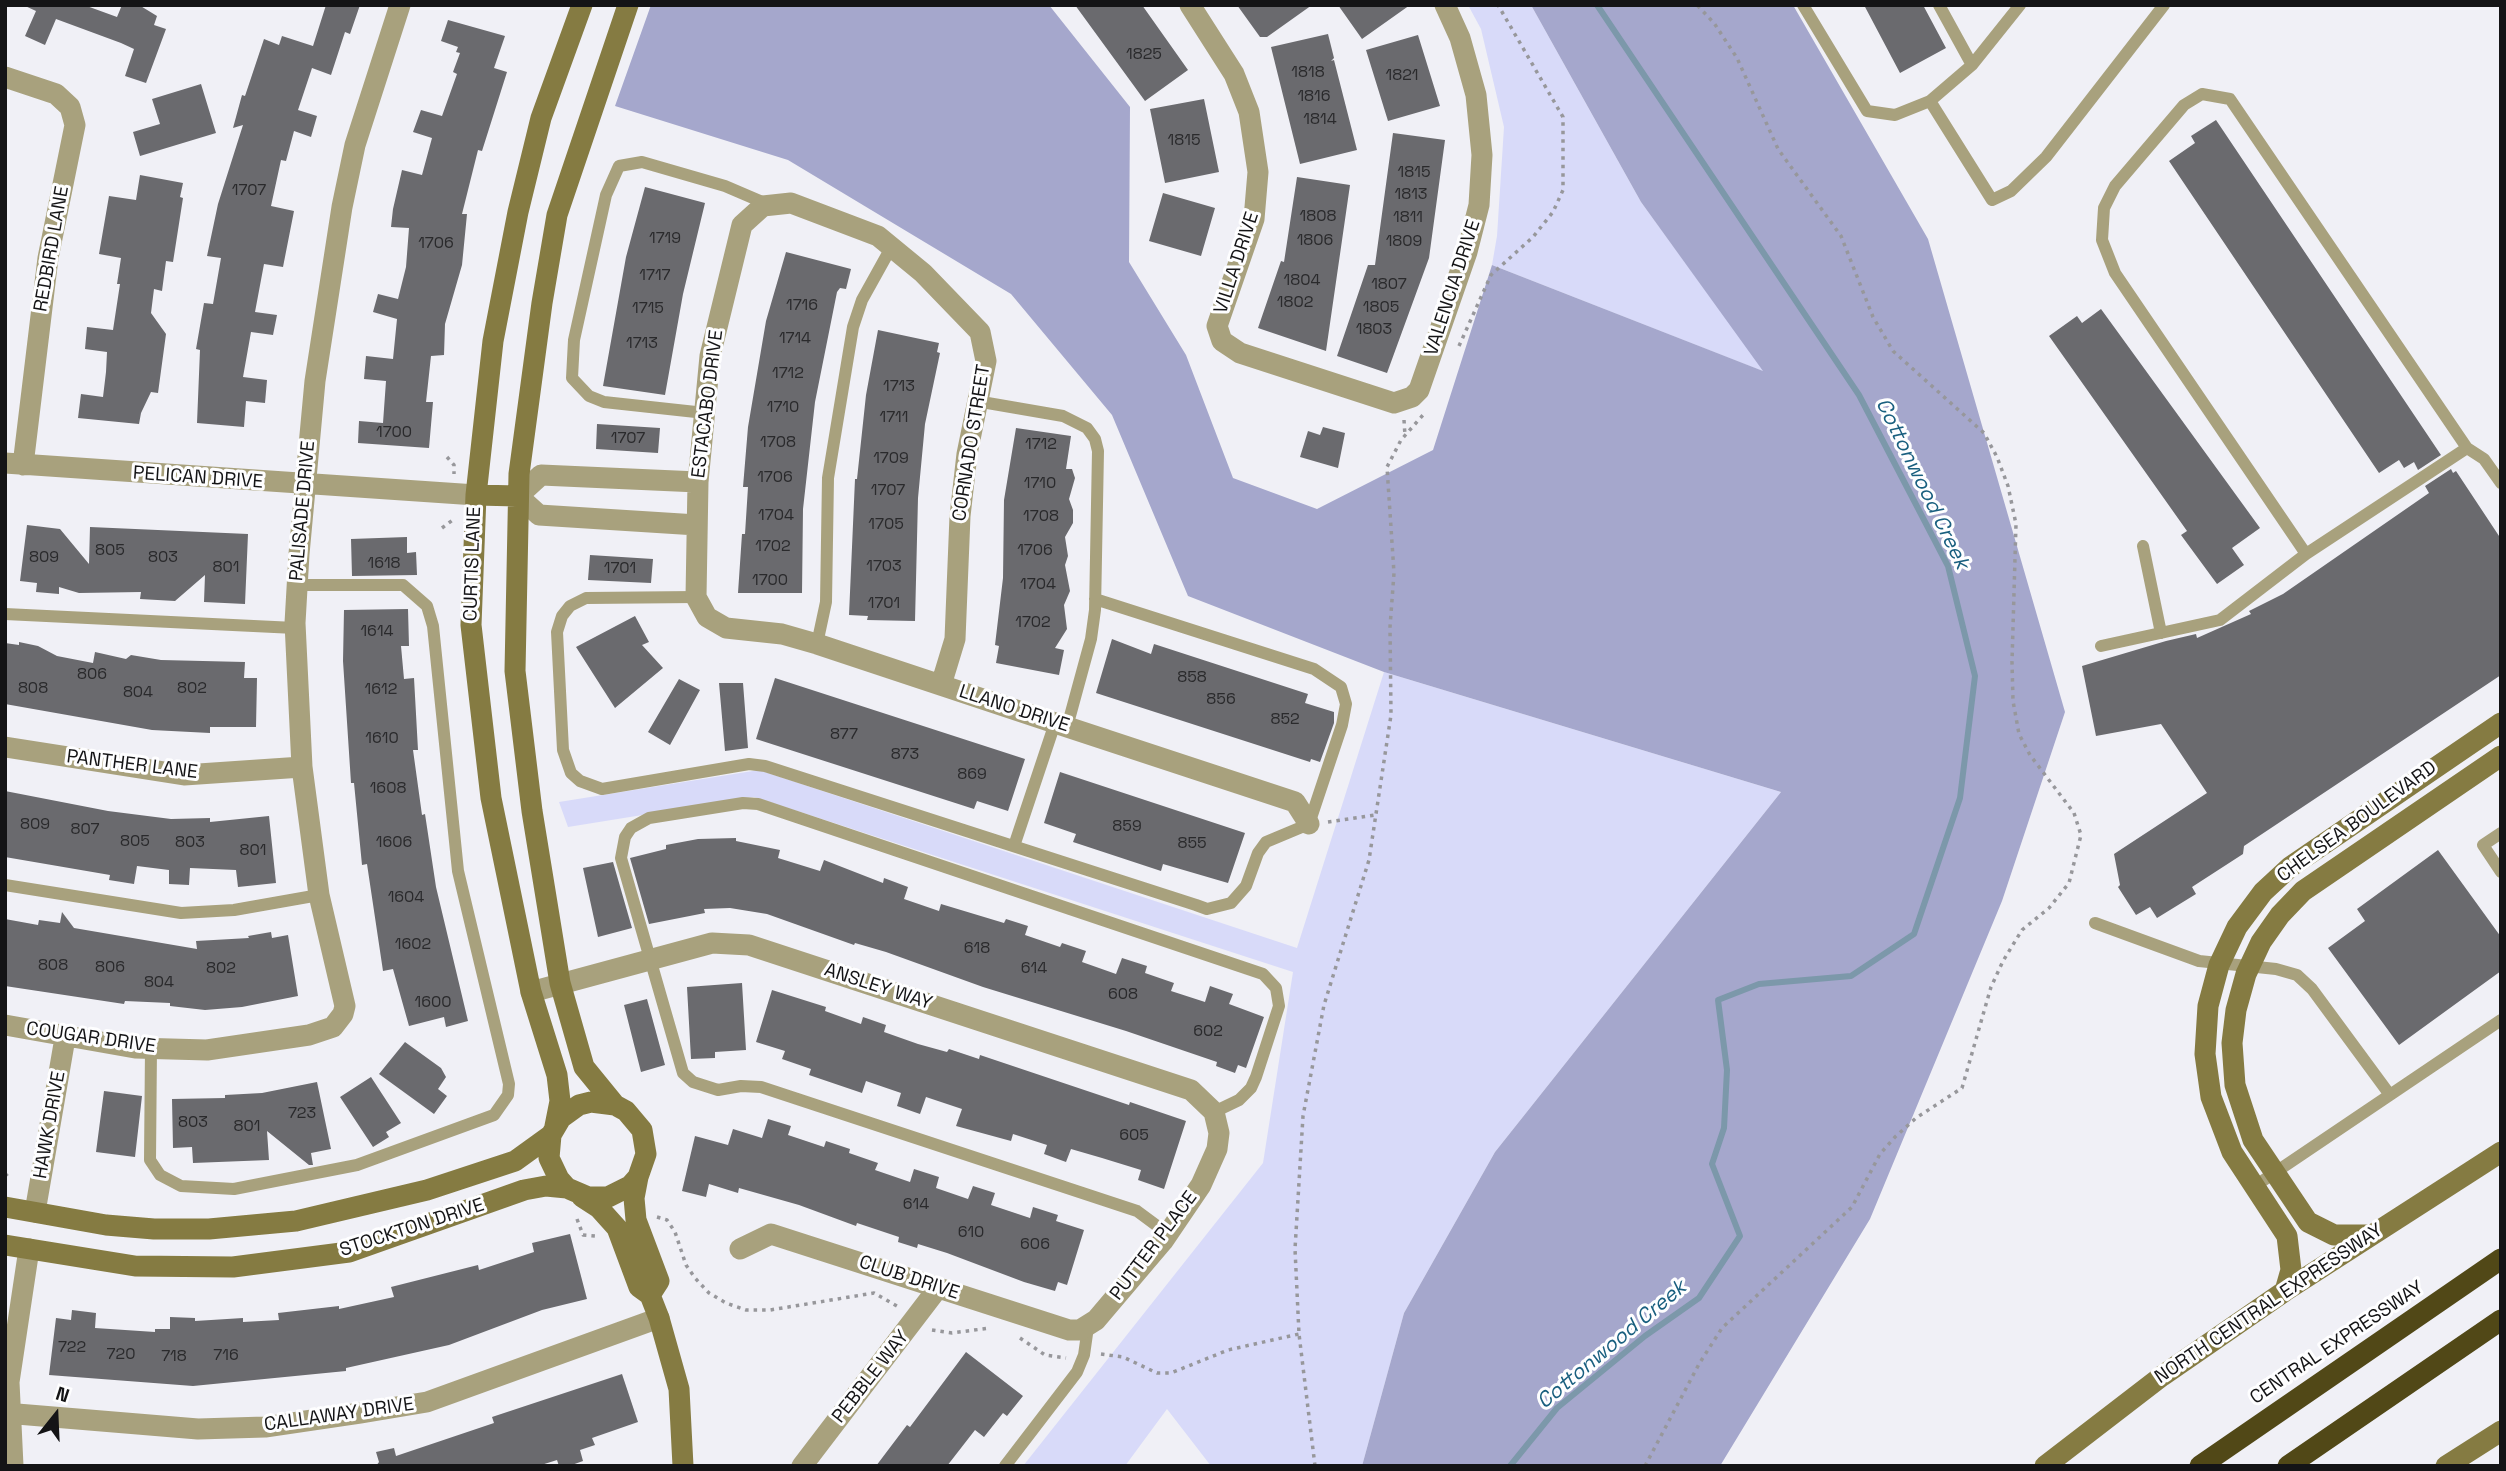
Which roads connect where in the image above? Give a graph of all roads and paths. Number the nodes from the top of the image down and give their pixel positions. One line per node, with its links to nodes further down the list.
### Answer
1 (400, 5): 26 (street, PALISADE DRIVE)
2 (582, 5): 27 (street, CURTIS LANE)
3 (628, 5): 28 (street)
4 (1190, 5): 18 (street, VILLA DRIVE)
5 (1445, 5): 18 (street, VALENCIA DRIVE)
6 (1498, 5): 17 (path)
7 (1697, 5): 97 (path)
8 (1803, 5): 14 (lane)
9 (1939, 5): 12 (lane)
10 (2020, 5): 12 (lane)
11 (2164, 5): 14 (lane)
12 (1972, 65): 14 (lane)
13 (5, 77): 23 (street, REDBIRD LANE)
14 (1930, 101)
15 (767, 204): 16 (street, CORNADO STREET); 20 (street, ESTACABO DRIVE); 20 (lane)
16 (892, 246): 19 (street, CORNADO STREET); 39 (lane)
17 (1458, 347)
18 (1405, 400)
19 (976, 401): 34 (lane); 41 (street, CORNADO STREET)
20 (705, 413): 24 (street, ESTACABO DRIVE)
21 (1424, 414): 47 (path)
22 (2467, 448): 25 (lane); 31 (lane); 31 (lane)
23 (14, 464): 26 (street, PELICAN DRIVE)
24 (698, 482): 28 (street); 29 (street, ESTACABO DRIVE)
25 (2501, 483)
26 (306, 485): 27 (street, PELICAN DRIVE); 32 (street, PALISADE DRIVE)
27 (475, 495): 28 (street); 59 (street, CURTIS LANE)
28 (518, 496): 29 (street); 58 (street)
29 (697, 525): 33 (street, ESTACABO DRIVE)
30 (2143, 546): 38 (lane)
31 (2306, 554): 38 (lane)
32 (297, 585): 37 (street, PALISADE DRIVE); 64 (lane)
33 (696, 597): 36 (street, ESTACABO DRIVE); 50 (lane)
34 (1095, 599): 43 (lane); 48 (lane)
35 (5, 614): 37 (lane)
36 (707, 617): 39 (street, LLANO DRIVE)
37 (295, 628): 46 (street, PALISADE DRIVE)
38 (2161, 633): 40 (lane)
39 (817, 644): 41 (street, LLANO DRIVE)
40 (2101, 646)
41 (941, 685): 43 (street, LLANO DRIVE)
42 (2501, 723): 56 (street, CHELSEA BOULEVARD)
43 (1061, 725): 48 (street, LLANO DRIVE); 50 (lane)
44 (5, 747): 46 (street, PANTHER LANE)
45 (2501, 756): 57 (street, CHELSEA BOULEVARD)
46 (302, 767): 53 (street, PALISADE DRIVE)
47 (1374, 816): 48 (path); 96 (path)
48 (1309, 824): 50 (lane)
49 (2501, 833): 51 (lane)
50 (1014, 846)
51 (2501, 872)
52 (5, 885): 53 (lane)
53 (319, 895): 61 (street, PALISADE DRIVE)
54 (2095, 923): 56 (lane)
55 (650, 959): 58 (street, ANSLEY WAY); 67 (street, ANSLEY WAY); 67 (lane); 78 (lane)
56 (2219, 965): 57 (lane); 74 (street, CHELSEA BOULEVARD)
57 (2249, 967): 65 (lane); 71 (street, CHELSEA BOULEVARD)
58 (560, 983): 59 (street, ANSLEY WAY); 66 (street)
59 (531, 992): 68 (street, CURTIS LANE)
60 (2501, 1020): 65 (lane)
61 (339, 1021): 64 (street, COUGAR DRIVE)
62 (5, 1025): 63 (street, COUGAR DRIVE)
63 (65, 1038): 64 (street, COUGAR DRIVE); 77 (street, HAWK DRIVE)
64 (151, 1048)
65 (2390, 1095): 71 (lane)
66 (615, 1105): 68 (street); 73 (street)
67 (1214, 1112): 78 (street, PUTTER PLACE)
68 (553, 1131): 75 (street); 77 (street, STOCKTON DRIVE)
69 (2501, 1152): 79 (street, NORTH CENTRAL EXPRESSWAY)
70 (11, 1171): 72 (path)
71 (2275, 1173): 74 (lane); 79 (street, CHELSEA BOULEVARD)
72 (5, 1176)
73 (638, 1177): 75 (street); 86 (street)
74 (2255, 1186): 85 (street, CHELSEA BOULEVARD)
75 (572, 1191): 81 (street, STOCKTON DRIVE); 86 (street)
76 (5, 1207): 77 (street, STOCKTON DRIVE)
77 (35, 1212): 81 (street)
78 (1168, 1234): 89 (street, PUTTER PLACE)
79 (2369, 1235): 85 (street, NORTH CENTRAL EXPRESSWAY)
80 (5, 1245): 81 (street, STOCKTON DRIVE)
81 (29, 1249): 90 (street)
82 (740, 1249): 84 (street, CLUB DRIVE)
83 (2501, 1259): 99 (highway, CENTRAL EXPRESSWAY)
84 (938, 1287): 89 (street, CLUB DRIVE); 94 (street, PEBBLE WAY)
85 (2285, 1291): 98 (street, NORTH CENTRAL EXPRESSWAY)
86 (650, 1295): 87 (street)
87 (659, 1318): 90 (street, CALLAWAY DRIVE); 93 (street)
88 (2501, 1320): 100 (highway)
89 (1084, 1328): 95 (lane)
90 (7, 1413): 92 (street)
91 (2501, 1431): 101 (street)
92 (13, 1466)
93 (682, 1466)
94 (802, 1466)
95 (1005, 1466)
96 (1315, 1466)
97 (1645, 1466)
98 (2045, 1466)
99 (2200, 1466)
100 (2288, 1466)
101 (2446, 1466)

